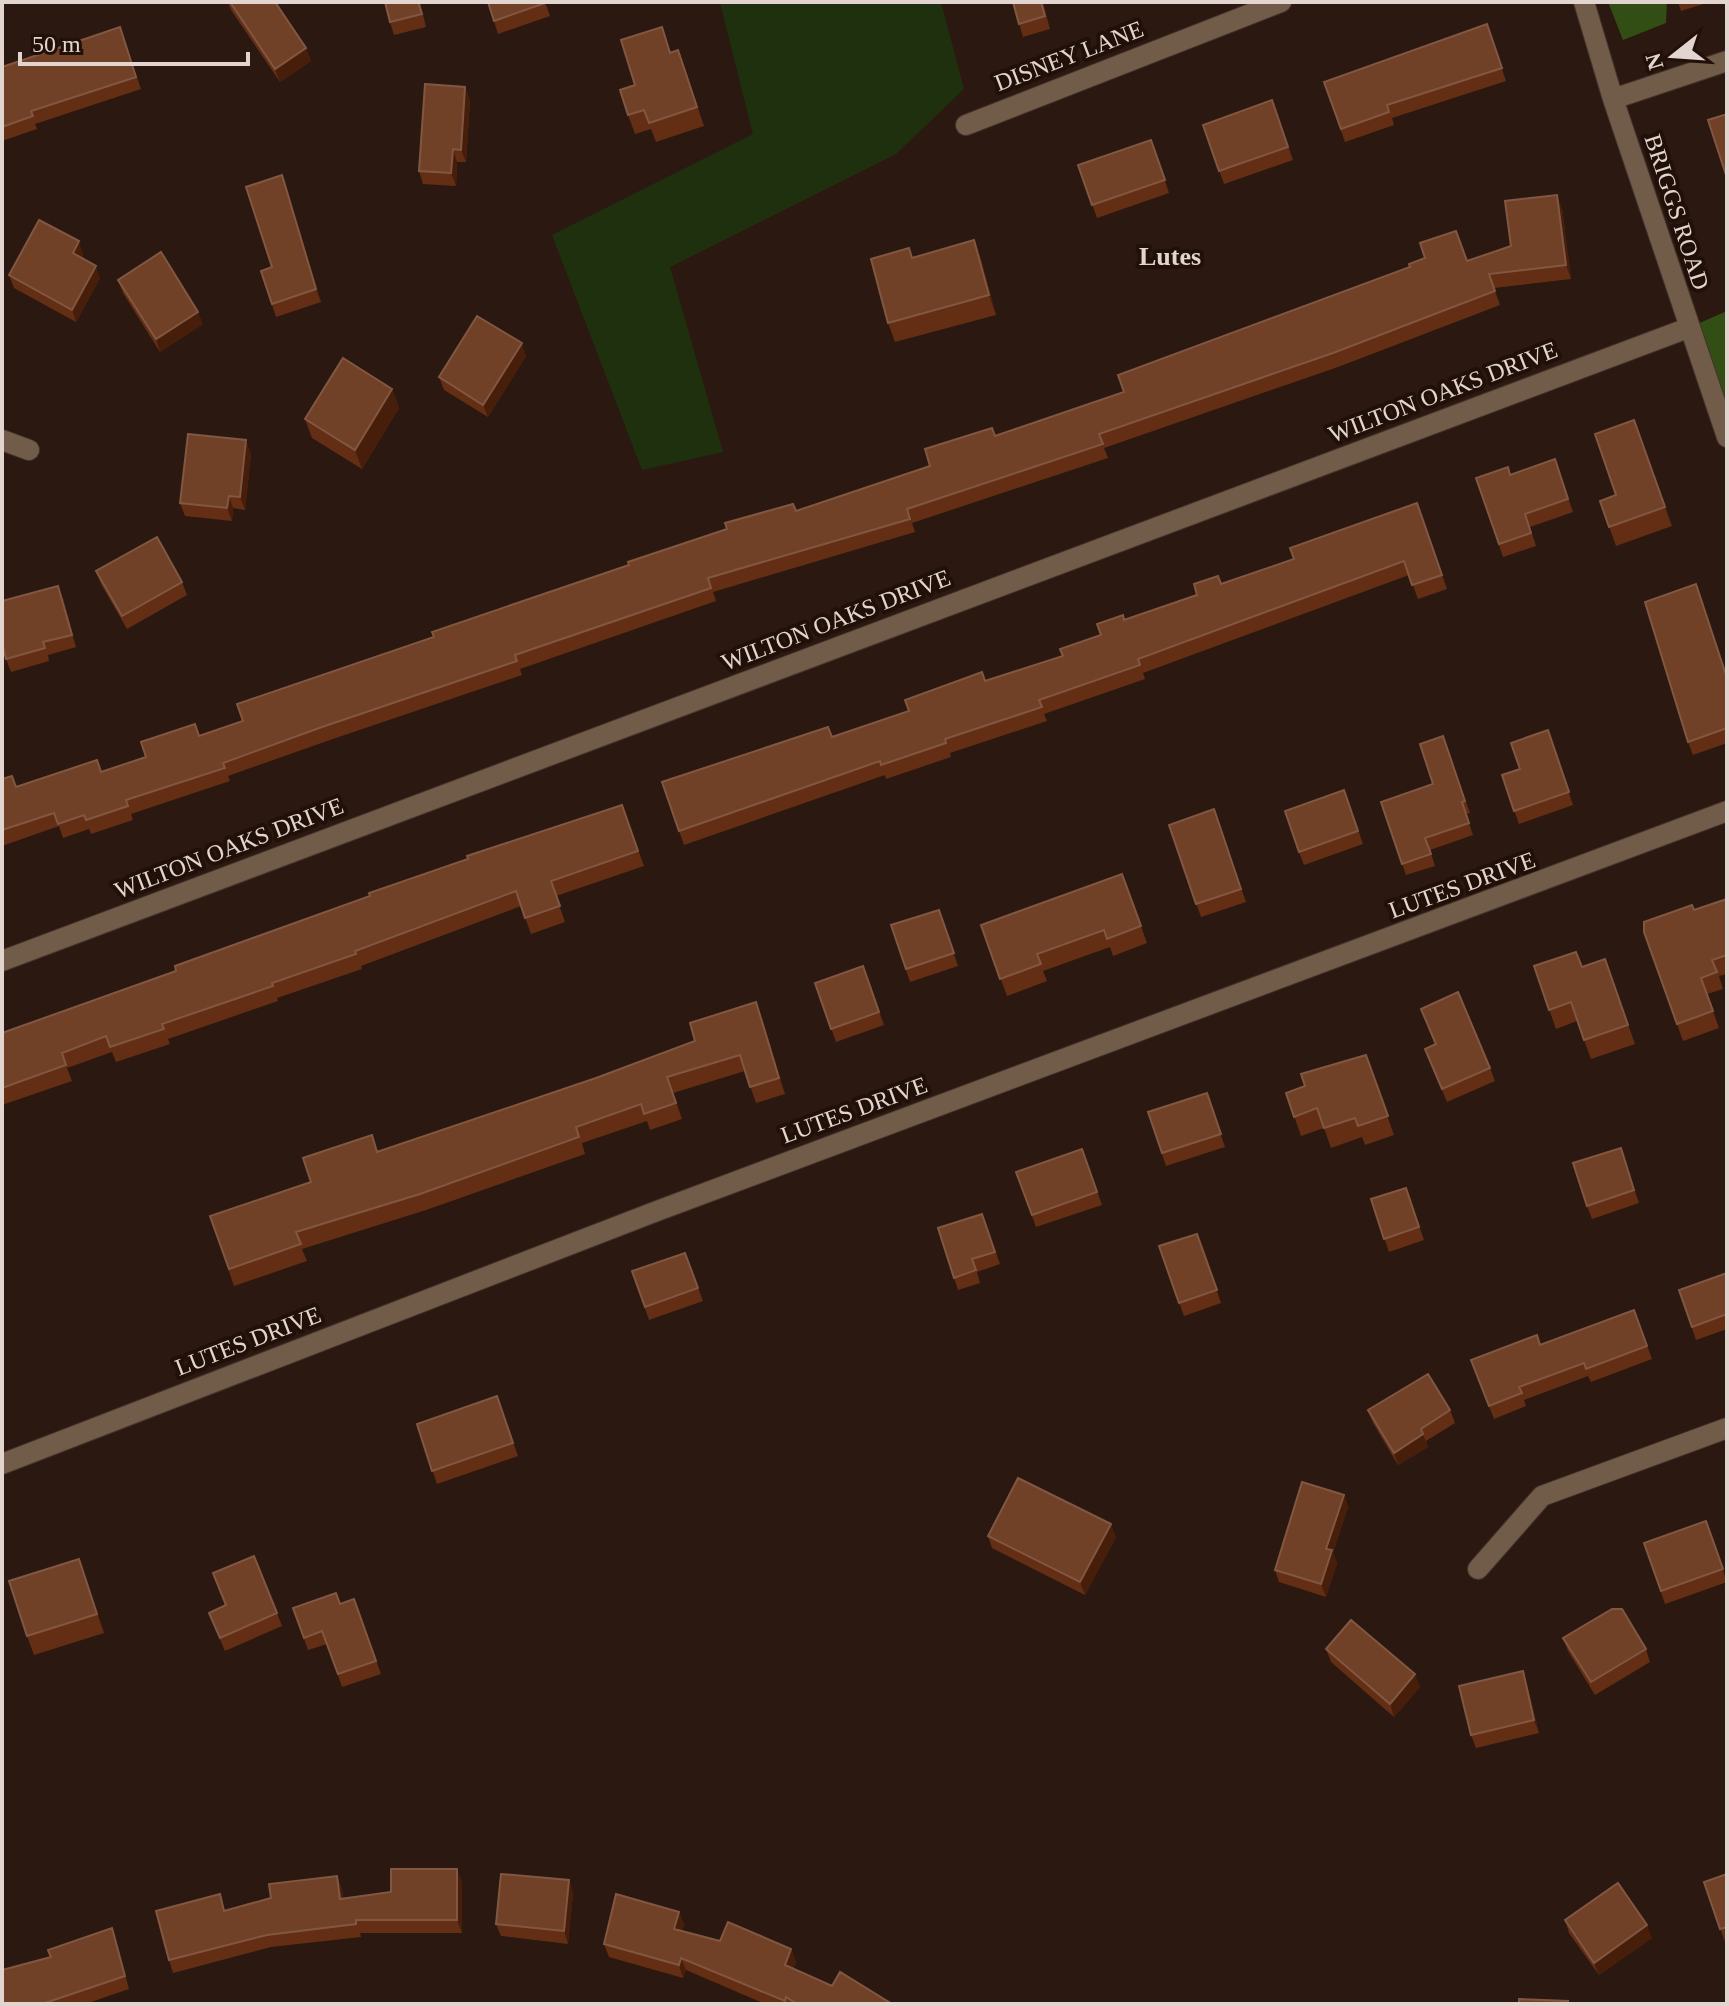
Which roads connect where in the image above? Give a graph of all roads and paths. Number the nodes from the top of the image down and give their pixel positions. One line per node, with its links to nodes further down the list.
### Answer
1 (1281, 2): 5 (street, DISNEY LANE)
2 (1584, 2): 4 (street, BRIGGS ROAD)
3 (1727, 61): 4 (street)
4 (1613, 99): 6 (street, BRIGGS ROAD)
5 (966, 125)
6 (1688, 328): 7 (street, BRIGGS ROAD); 11 (street, WILTON OAKS DRIVE)
7 (1727, 437)
8 (2, 440): 9 (street)
9 (29, 450)
10 (1727, 811): 13 (street, LUTES DRIVE)
11 (2, 961)
12 (1727, 1428): 14 (street)
13 (2, 1464)
14 (1478, 1569)

